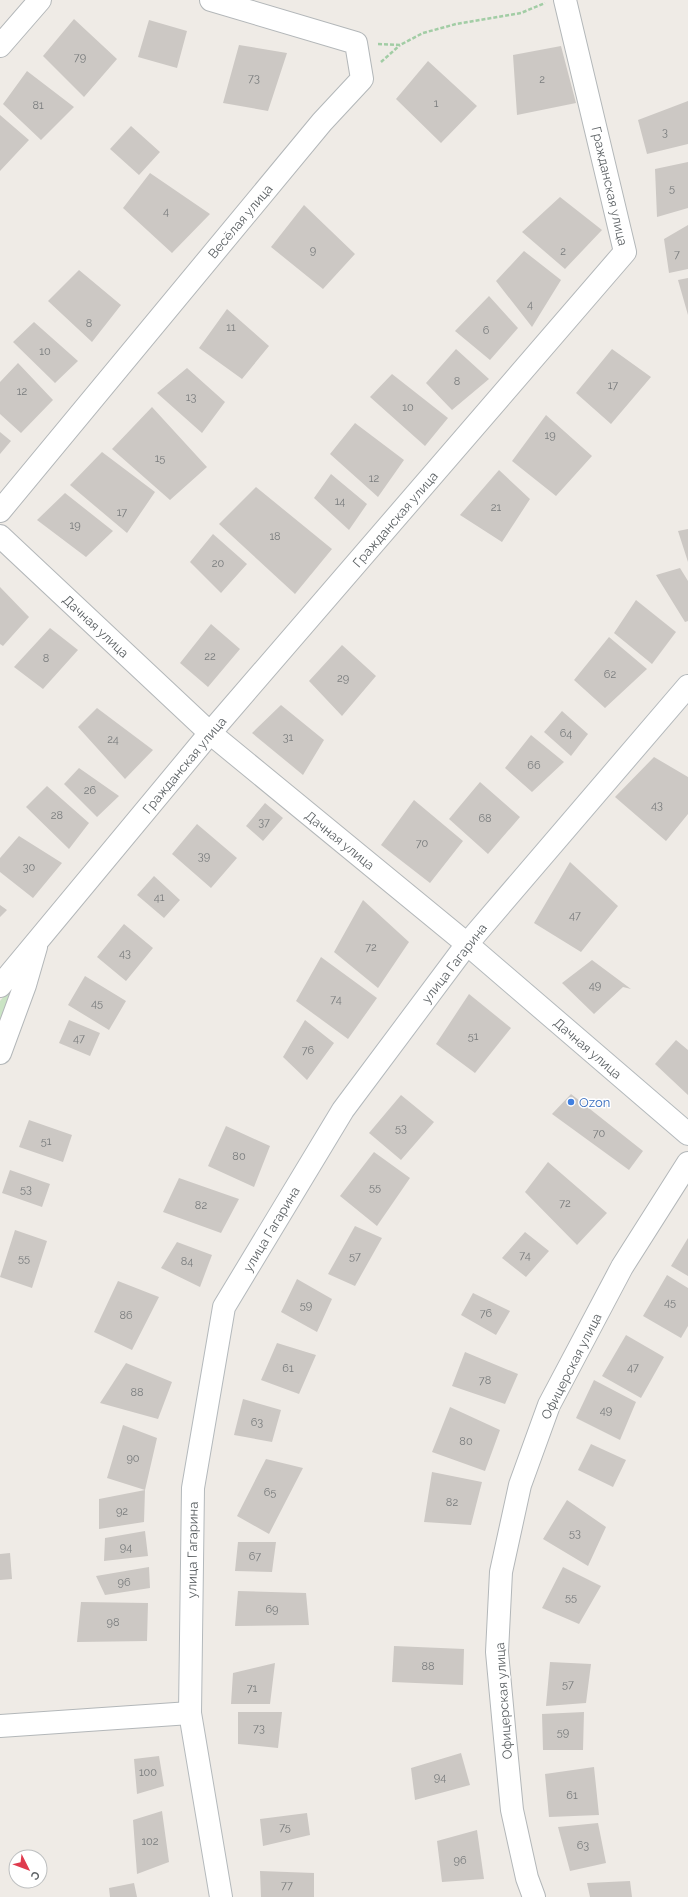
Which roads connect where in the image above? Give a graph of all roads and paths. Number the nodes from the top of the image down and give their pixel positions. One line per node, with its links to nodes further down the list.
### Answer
1 (40, 0): 6 (street)
2 (211, 0): 5 (street)
3 (551, 0): 5 (path)
4 (565, 0): 10 (street, Гражданская улица)
5 (356, 43): 7 (street, Весёлая улица)
6 (0, 46)
7 (0, 511)
8 (0, 536): 10 (street, Дачная улица)
9 (688, 686): 12 (street, улица Гагарина)
10 (210, 733): 11 (street, Гражданская улица); 12 (street, Дачная улица)
11 (38, 940): 13 (street, Гражданская улица); 14 (street)
12 (467, 944): 15 (street, Дачная улица); 17 (street, улица Гагарина)
13 (0, 986)
14 (0, 1053)
15 (688, 1134)
16 (688, 1163): 20 (street, Офицерская улица)
17 (190, 1713): 18 (street); 19 (street, улица Гагарина)
18 (0, 1726)
19 (221, 1897)
20 (534, 1897)

